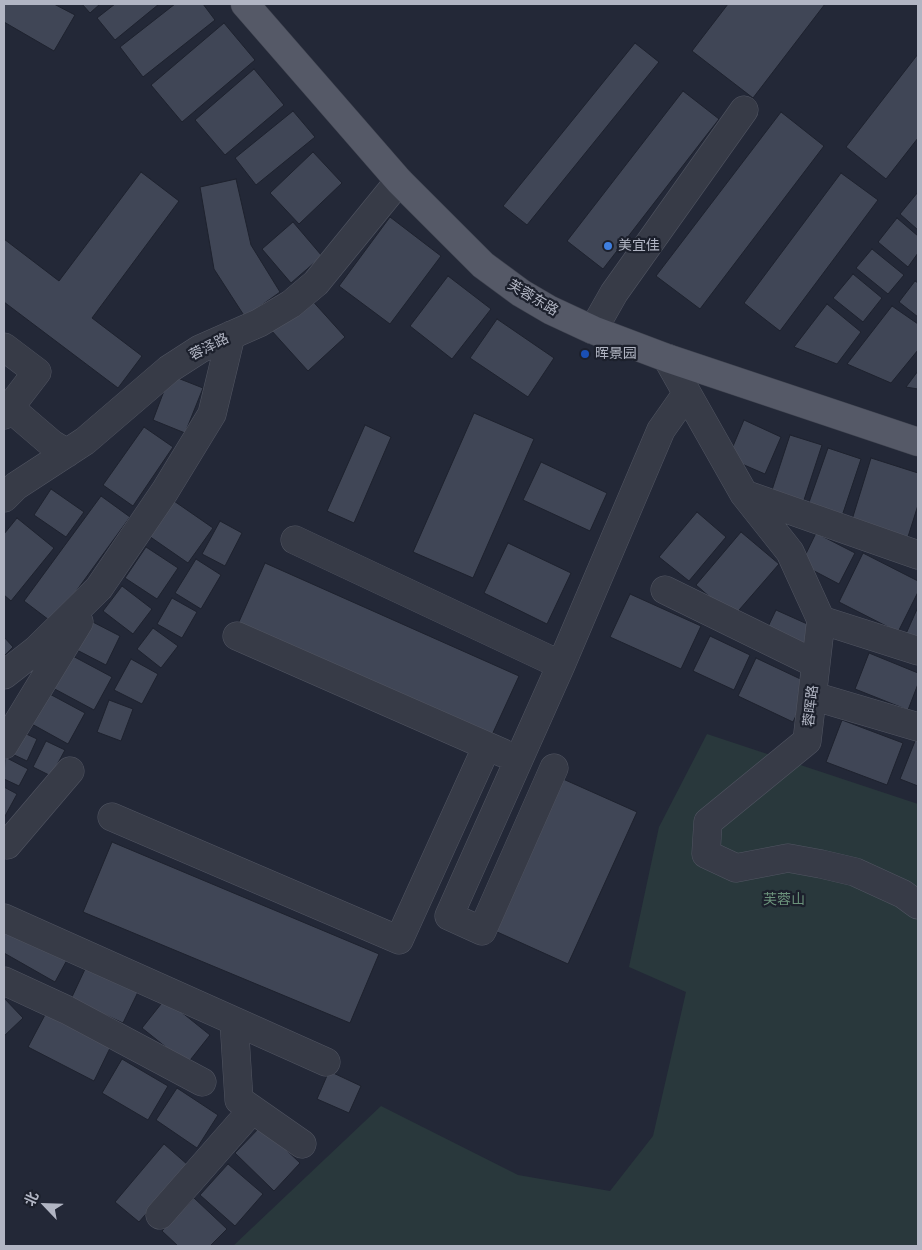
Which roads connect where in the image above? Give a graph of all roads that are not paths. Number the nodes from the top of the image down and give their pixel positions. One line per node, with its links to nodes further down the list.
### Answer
1 (245, 4): 3 (main road, 芙蓉东路)
2 (744, 110): 4 (street)
3 (399, 181): 4 (main road, 芙蓉东路); 5 (street, 蓉泽路)
4 (593, 330): 7 (main road, 芙蓉东路)
5 (231, 336): 11 (street, 蓉泽路); 16 (street)
6 (4, 347): 9 (street)
7 (667, 358): 8 (street); 10 (main road, 芙蓉东路)
8 (687, 393): 12 (street); 22 (street)
9 (7, 412): 11 (street)
10 (918, 442)
11 (67, 453): 13 (street, 蓉泽路)
12 (744, 494): 15 (street); 18 (street)
13 (4, 498)
14 (295, 540): 22 (street)
15 (918, 555)
16 (99, 588): 23 (street); 26 (street)
17 (665, 590): 21 (street)
18 (821, 620): 20 (street); 21 (street, 蓉晖路)
19 (237, 636): 27 (street)
20 (918, 651)
21 (816, 664): 24 (street, 蓉晖路)
22 (561, 665): 28 (street)
23 (4, 674)
24 (813, 696): 25 (street); 33 (street, 蓉晖路)
25 (918, 726)
26 (4, 745)
27 (487, 746): 28 (street); 31 (street)
28 (518, 760): 29 (street)
29 (554, 768)
30 (70, 770): 32 (street)
31 (112, 817)
32 (5, 847)
33 (918, 904)
34 (4, 918): 36 (street)
35 (4, 981): 38 (street)
36 (234, 1021): 37 (street); 39 (street)
37 (326, 1062)
38 (202, 1082)
39 (252, 1110): 40 (street); 41 (street)
40 (302, 1144)
41 (160, 1216)

